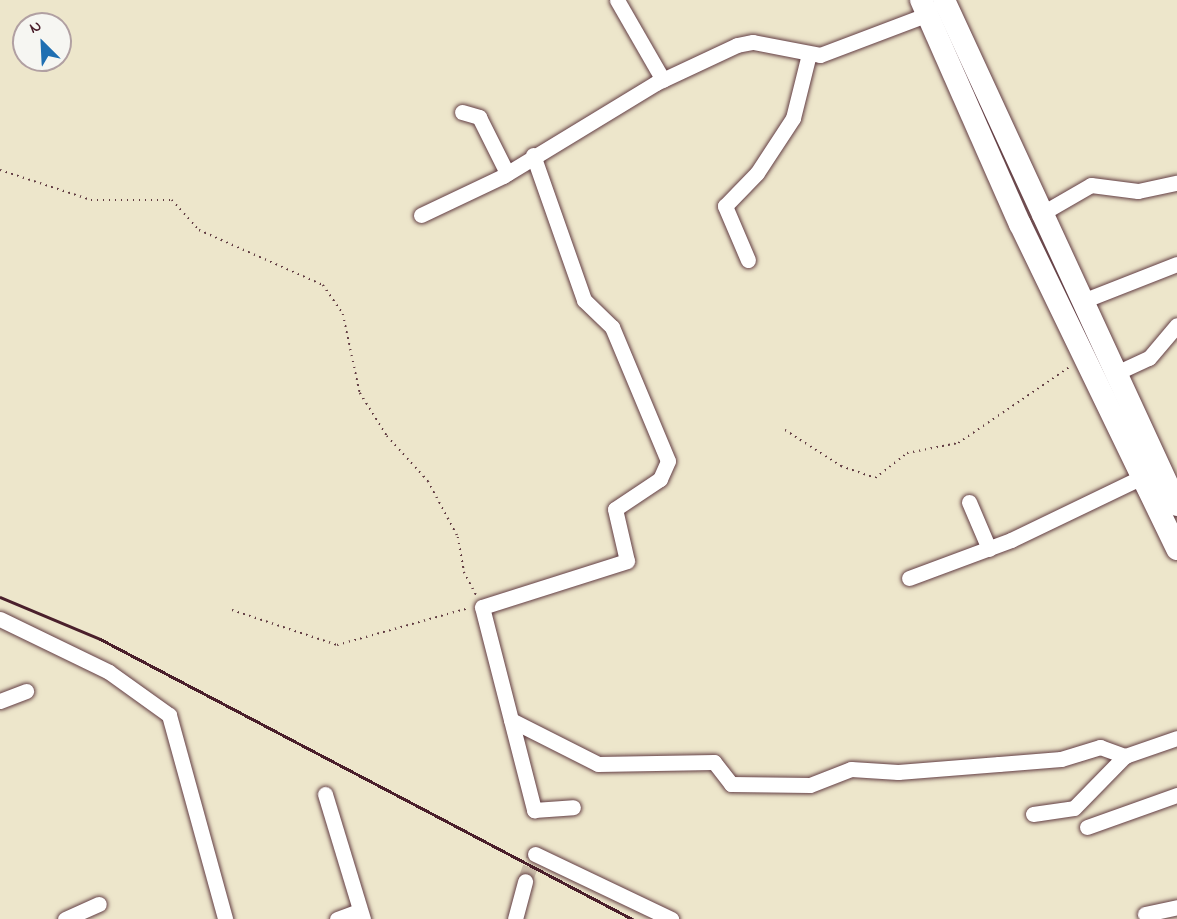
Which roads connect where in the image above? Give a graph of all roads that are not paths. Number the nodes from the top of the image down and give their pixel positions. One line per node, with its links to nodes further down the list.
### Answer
1 (616, 0): 5 (street)
2 (944, 0): 11 (highway)
3 (923, 8): 4 (street); 12 (highway)
4 (809, 54): 5 (street); 13 (street)
5 (663, 80): 7 (street)
6 (462, 112): 8 (street)
7 (532, 155): 8 (street); 27 (street)
8 (507, 173): 10 (street)
9 (1177, 183): 11 (street)
10 (421, 215)
11 (1039, 215): 12 (highway)
12 (1045, 252): 15 (highway); 18 (highway)
13 (748, 260)
14 (1177, 264): 15 (street)
15 (1080, 302): 17 (highway)
16 (1177, 325): 17 (street)
17 (1114, 374): 20 (highway)
18 (1142, 477): 21 (street); 22 (highway)
19 (969, 502): 21 (street)
20 (1177, 505)
21 (989, 549): 23 (street)
22 (1177, 549)
23 (909, 578)
24 (0, 620): 42 (street)
25 (26, 691): 26 (street)
26 (0, 701)
27 (511, 720): 29 (street); 32 (street)
28 (1177, 738): 29 (street)
29 (1125, 756): 33 (street)
30 (325, 794): 40 (street)
31 (1177, 795): 34 (street)
32 (573, 807)
33 (1033, 814)
34 (1086, 827)
35 (535, 854): 45 (street)
36 (525, 881): 44 (street)
37 (99, 904): 41 (street)
38 (1177, 907): 39 (street)
39 (1144, 914)
40 (361, 915): 43 (street)
41 (65, 919)
42 (225, 919)
43 (337, 919)
44 (515, 919)
45 (671, 919)

